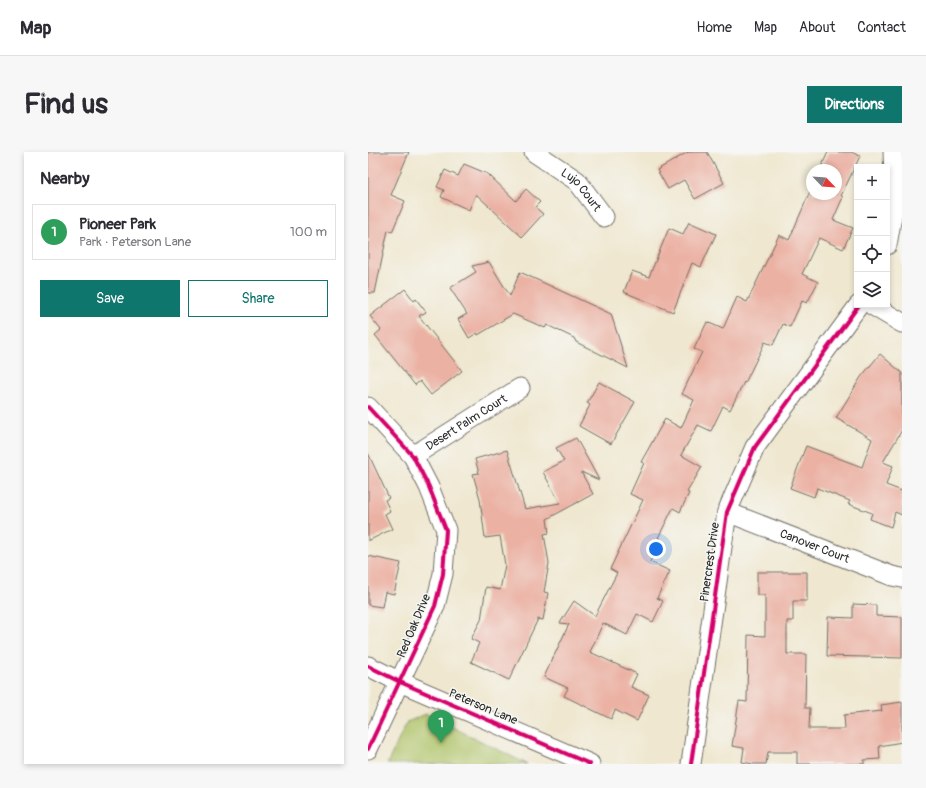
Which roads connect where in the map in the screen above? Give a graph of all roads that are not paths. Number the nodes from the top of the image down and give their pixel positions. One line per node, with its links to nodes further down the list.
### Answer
1 (534, 152): 3 (street, Lujo Court)
2 (893, 152): 4 (street)
3 (604, 217)
4 (889, 236)
5 (857, 308): 11 (street, Pinercrest Drive)
6 (877, 308): 7 (street)
7 (902, 323)
8 (520, 388): 10 (street, Desert Palm Court)
9 (368, 408): 10 (street, Red Oak Drive)
10 (413, 456): 14 (street, Red Oak Drive)
11 (727, 512): 12 (street, Canover Court); 17 (street, Pinercrest Drive)
12 (902, 578)
13 (368, 666): 14 (street, Peterson Lane)
14 (400, 682): 15 (street, Red Oak Drive); 16 (street, Peterson Lane)
15 (368, 749)
16 (590, 764)
17 (691, 764)

